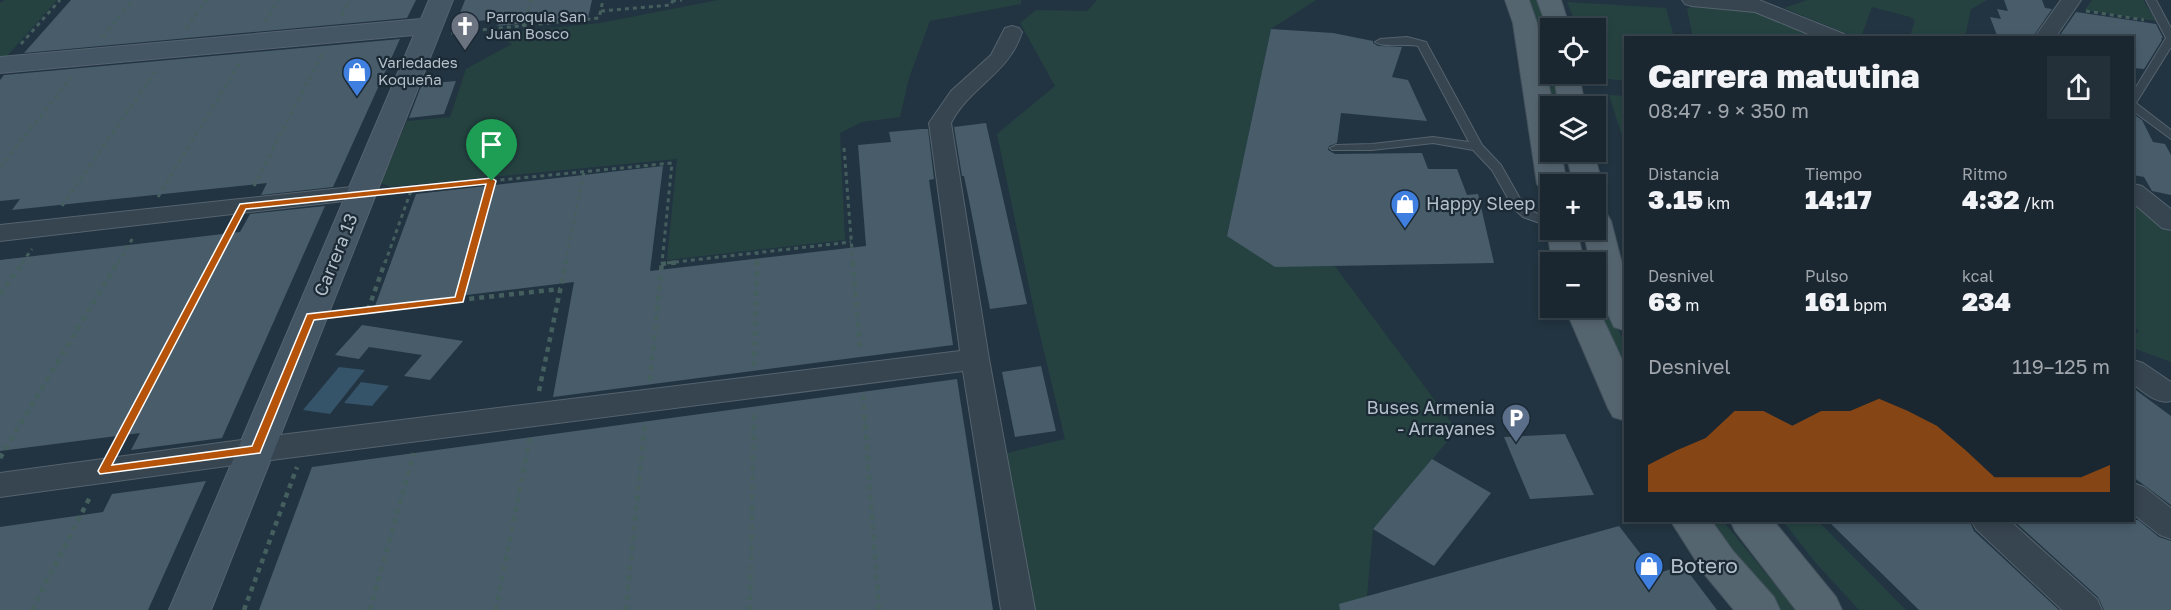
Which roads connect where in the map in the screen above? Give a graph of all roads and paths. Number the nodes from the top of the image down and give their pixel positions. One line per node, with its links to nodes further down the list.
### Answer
1 (60, 0): 28 (path)
2 (133, 0): 27 (path)
3 (206, 0): 26 (path)
4 (350, 0): 21 (path)
5 (531, 0): 19 (path)
6 (603, 0): 15 (path)
7 (672, 0): 8 (path); 15 (path)
8 (682, 0)
9 (1516, 0): 36 (main road)
10 (1549, 0): 16 (main road)
11 (1692, 0): 13 (street)
12 (2151, 0): 18 (lane)
13 (1757, 3): 22 (street)
14 (2069, 4): 18 (path); 23 (street)
15 (601, 11): 19 (path)
16 (1554, 18)
17 (432, 20): 19 (path); 21 (street); 40 (street, Carrera 13)
18 (2163, 23): 25 (lane)
19 (523, 26)
20 (1012, 32): 57 (street)
21 (333, 34): 26 (street); 41 (path)
22 (1832, 36)
23 (2045, 36)
24 (1380, 42): 32 (lane)
25 (2170, 44): 29 (lane)
26 (171, 49): 27 (street); 44 (path)
27 (87, 57): 28 (street); 35 (path)
28 (1, 64)
29 (2134, 99)
30 (2134, 107): 31 (lane)
31 (2171, 136)
32 (1477, 147): 33 (lane); 42 (lane)
33 (1336, 148)
34 (672, 163): 37 (path)
35 (0, 167)
36 (1550, 174)
37 (492, 181): 38 (path); 52 (path)
38 (412, 188): 40 (path); 53 (path)
39 (2134, 192): 43 (street)
40 (361, 194): 41 (street); 55 (street, Carrera 13)
41 (243, 206): 44 (street); 65 (path)
42 (1540, 219)
43 (2171, 222)
44 (46, 228): 45 (street); 51 (path)
45 (0, 233)
46 (1601, 240): 54 (main road)
47 (852, 242): 48 (path)
48 (757, 253): 49 (path); 59 (path)
49 (661, 264)
50 (560, 289): 52 (path)
51 (0, 294)
52 (459, 300): 53 (path)
53 (368, 310): 55 (path)
54 (1624, 315)
55 (310, 317): 64 (street, Carrera 13)
56 (1586, 318): 61 (main road)
57 (975, 359): 59 (street); 77 (street)
58 (2134, 371): 60 (street)
59 (754, 387): 62 (street); 76 (path)
60 (2164, 392)
61 (1624, 403)
62 (421, 429): 63 (street); 75 (path)
63 (306, 444): 64 (street); 74 (path)
64 (256, 450): 65 (street); 73 (street, Carrera 13)
65 (104, 471): 66 (street); 72 (path)
66 (0, 485)
67 (2134, 497): 71 (street)
68 (1690, 522): 78 (main road)
69 (1751, 522): 79 (main road)
70 (1989, 522): 80 (street)
71 (2171, 526)
72 (32, 610)
73 (190, 610)
74 (244, 610)
75 (370, 610)
76 (750, 610)
77 (1018, 610)
78 (1759, 610)
79 (1821, 610)
80 (2085, 610)

